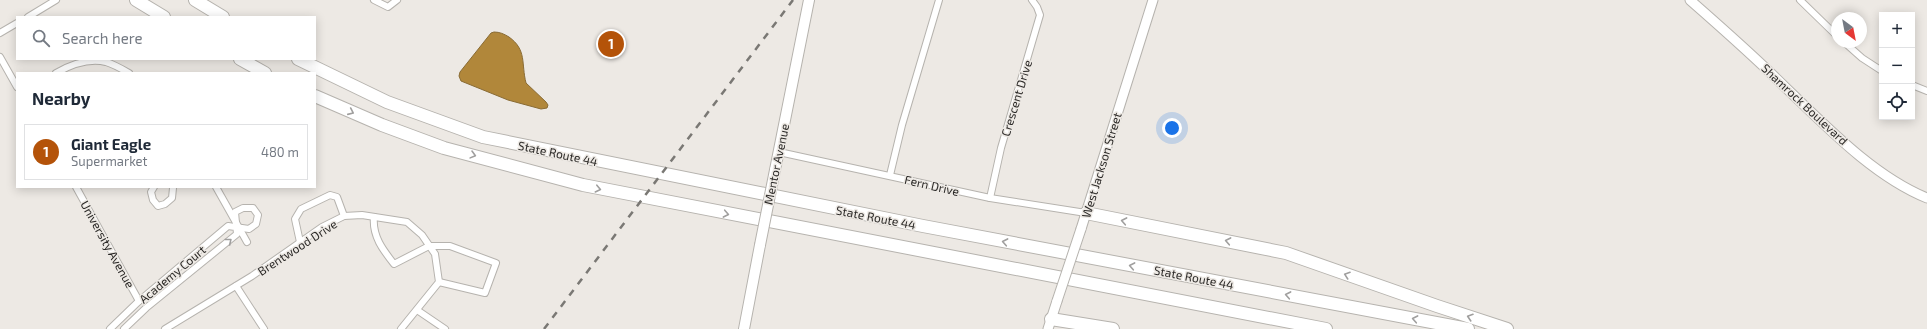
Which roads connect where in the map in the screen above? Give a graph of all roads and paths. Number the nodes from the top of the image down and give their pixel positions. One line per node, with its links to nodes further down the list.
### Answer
1 (56, 0): 12 (street)
2 (136, 0): 13 (highway)
3 (195, 0): 14 (highway)
4 (374, 0): 5 (street)
5 (398, 0)
6 (809, 0): 30 (main road, Mentor Avenue)
7 (940, 0): 31 (street)
8 (1032, 0): 36 (street, Crescent Drive)
9 (1153, 0): 38 (street, West Jackson Street)
10 (1690, 0): 37 (street, Shamrock Boulevard)
11 (1800, 0): 16 (street)
12 (30, 16)
13 (162, 16)
14 (221, 16)
15 (16, 24): 17 (street)
16 (1831, 30)
17 (0, 33)
18 (1851, 48): 22 (street)
19 (0, 57): 26 (street)
20 (242, 60): 25 (highway)
21 (300, 60): 59 (highway, State Route 44, one-way to 21)
22 (1879, 69)
23 (58, 72): 24 (street)
24 (127, 72)
25 (264, 72)
26 (16, 85)
27 (1915, 86): 28 (street)
28 (1927, 91)
29 (316, 96): 58 (highway, State Route 44, one-way to 58)
30 (779, 152): 31 (street, Fern Drive); 56 (main road, Mentor Avenue, bridge)
31 (890, 175): 36 (street, Fern Drive)
32 (77, 188): 47 (street, University Avenue)
33 (153, 188): 34 (street)
34 (173, 188)
35 (217, 188): 41 (street)
36 (990, 198): 38 (street, Fern Drive)
37 (1927, 198)
38 (1086, 213): 49 (street, West Jackson Street, bridge); 60 (highway, one-way to 38)
39 (344, 216): 40 (street, Brentwood Drive); 43 (street, Brentwood Drive); 43 (street)
40 (374, 218): 44 (street, Brentwood Drive); 44 (street)
41 (236, 226): 42 (street); 47 (street, Academy Court); 51 (street, Academy Court, one-way to 41)
42 (247, 242)
43 (300, 242): 46 (street, Brentwood Drive)
44 (429, 246): 45 (street, Brentwood Drive); 45 (street)
45 (439, 282): 48 (street)
46 (236, 286): 52 (street, Brentwood Drive); 53 (street)
47 (139, 301): 50 (street, Academy Court)
48 (416, 310): 54 (street); 55 (street)
49 (1050, 324): 57 (highway)
50 (110, 329)
51 (124, 329)
52 (165, 329)
53 (264, 329)
54 (400, 329)
55 (445, 329)
56 (744, 329)
57 (1113, 329)
58 (1326, 329)
59 (1468, 329)
60 (1507, 329)

